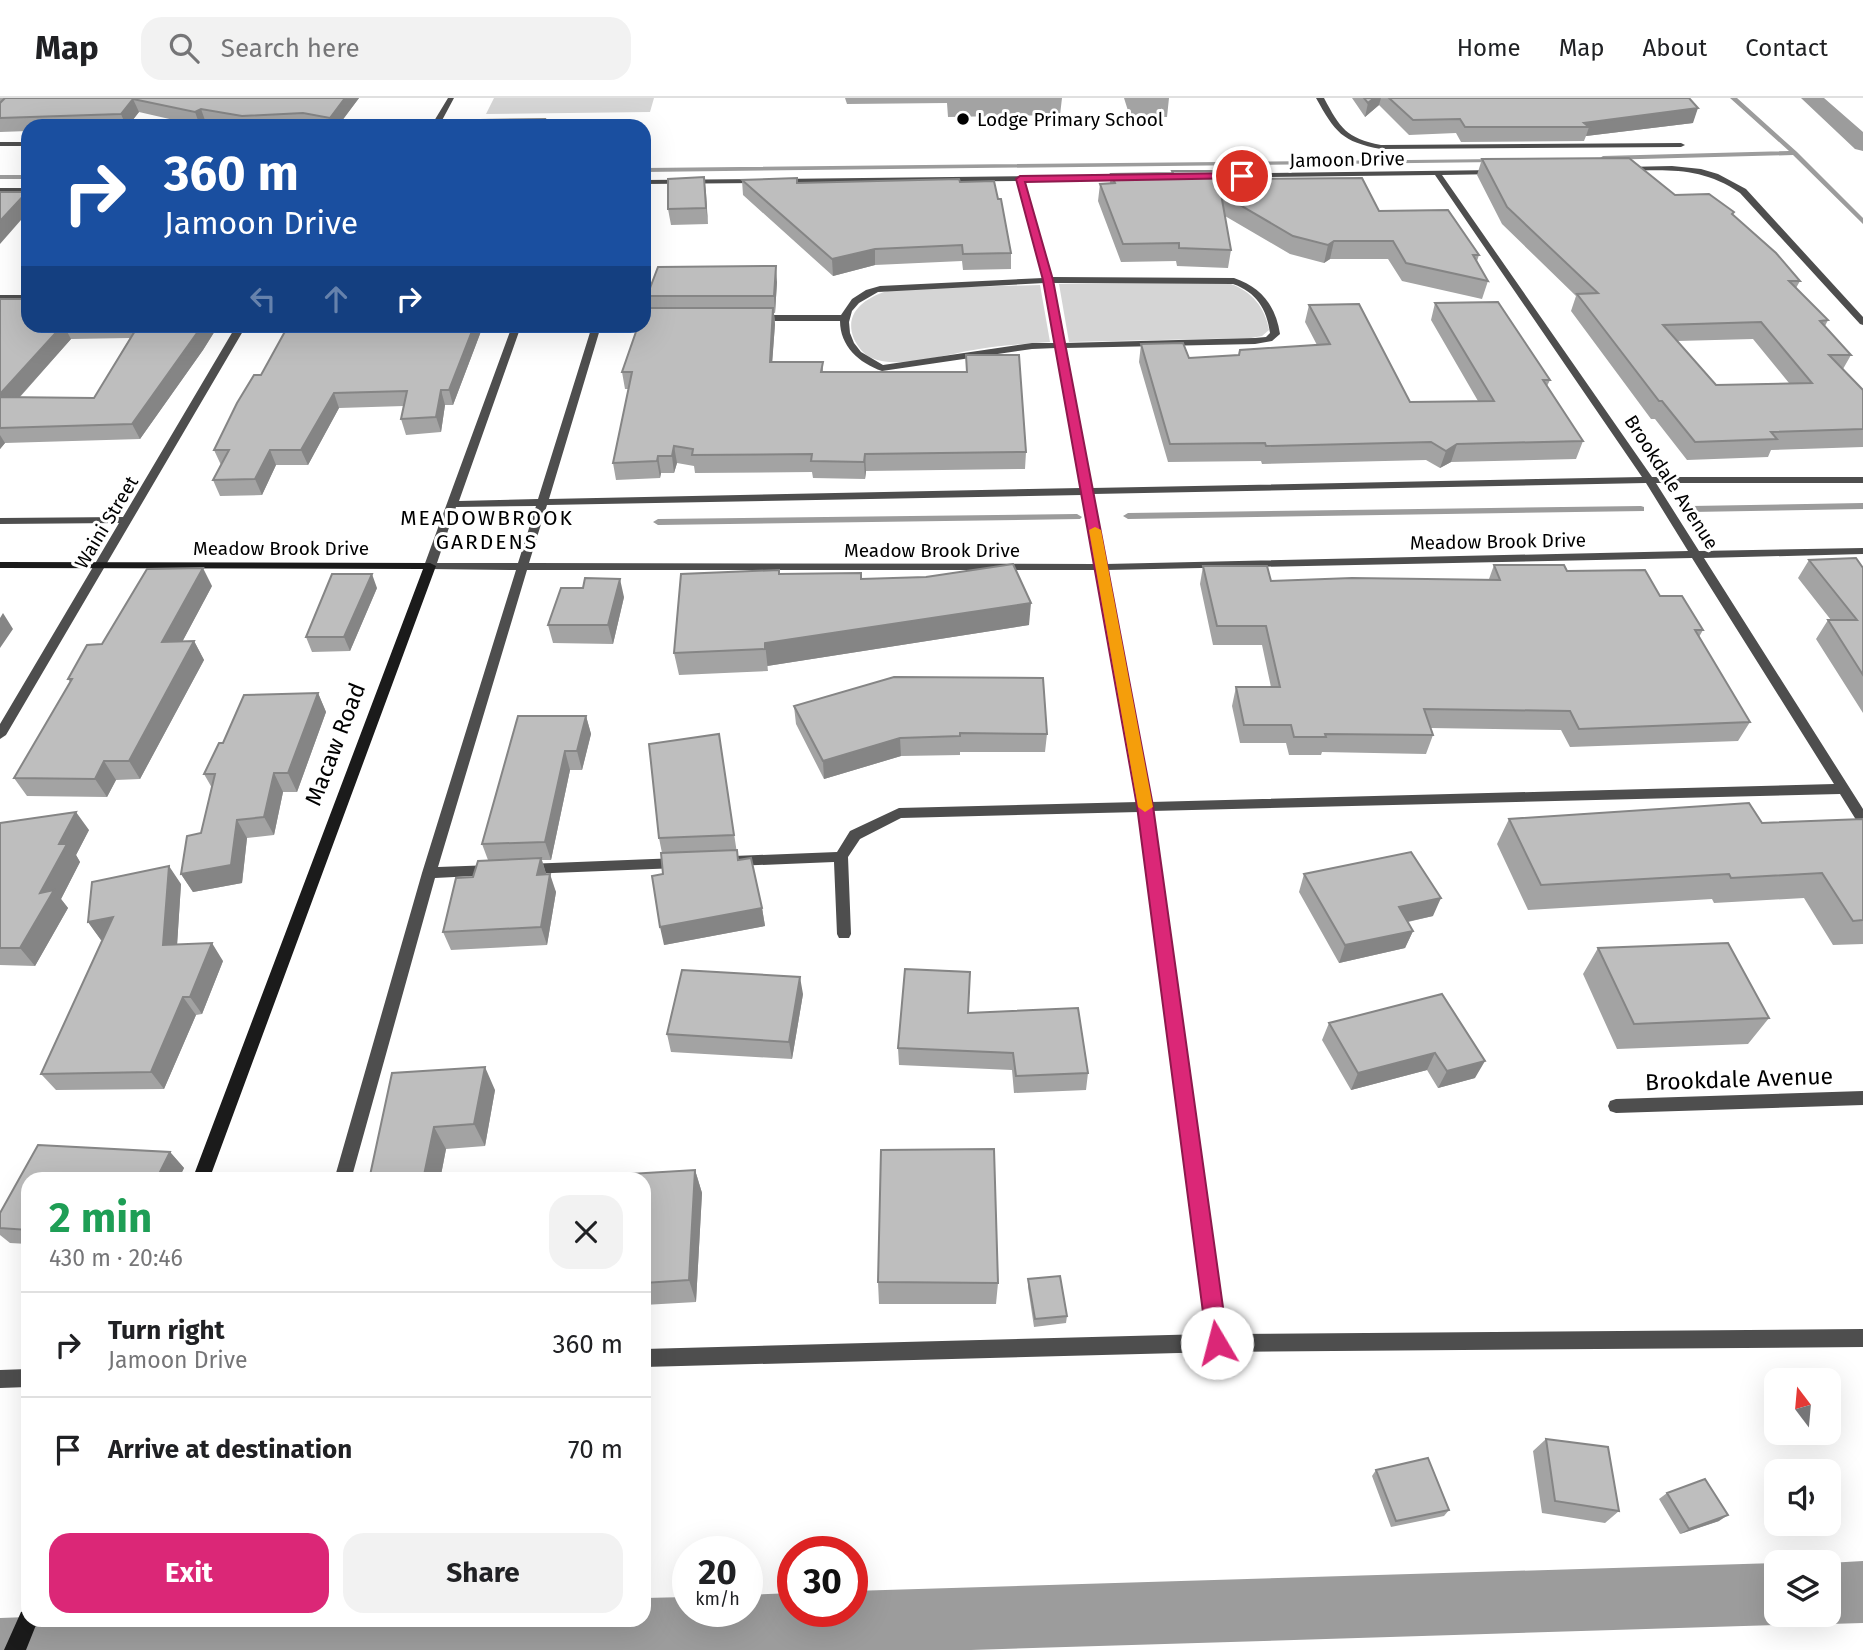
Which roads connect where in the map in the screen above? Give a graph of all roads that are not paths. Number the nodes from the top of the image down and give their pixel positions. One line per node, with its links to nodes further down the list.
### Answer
1 (451, 98): 3 (street)
2 (1320, 98): 6 (street)
3 (439, 119)
4 (0, 144): 5 (street)
5 (21, 144)
6 (1681, 145)
7 (1618, 169): 21 (street)
8 (1507, 172): 9 (street, Jamoon Drive)
9 (1437, 173): 11 (street, Jamoon Drive); 27 (street, Brookdale Avenue)
10 (1145, 177): 12 (street)
11 (1187, 177)
12 (1020, 179): 13 (street); 16 (street)
13 (651, 182)
14 (0, 190): 15 (street)
15 (21, 190)
16 (1048, 280): 20 (street); 25 (street); 25 (street)
17 (0, 298): 18 (street)
18 (21, 298)
19 (751, 318): 20 (street)
20 (844, 318): 25 (street)
21 (1863, 322)
22 (236, 333): 31 (street, Waini Street)
23 (513, 333): 30 (street, Macaw Road)
24 (594, 333): 29 (street)
25 (1060, 345): 28 (street)
26 (1863, 480): 27 (street)
27 (1649, 481): 28 (street); 34 (street, Brookdale Avenue)
28 (1087, 492): 29 (street); 39 (street)
29 (544, 503): 30 (street); 38 (street)
30 (452, 504): 37 (street, Macaw Road)
31 (127, 520): 32 (street); 35 (street, Waini Street)
32 (0, 521)
33 (1863, 551): 34 (street, Meadow Brook Drive)
34 (1694, 555): 39 (street, Meadow Brook Drive); 41 (street, Brookdale Avenue)
35 (101, 564): 36 (street, Meadow Brook Drive); 37 (street, Meadow Brook Drive); 40 (street, Waini Street)
36 (0, 565)
37 (430, 566): 38 (street, Meadow Brook Drive); 51 (street, Macaw Road)
38 (523, 567): 39 (street, Meadow Brook Drive); 47 (street)
39 (1102, 567): 42 (street)
40 (0, 735)
41 (1842, 789): 42 (street); 43 (street, Brookdale Avenue)
42 (1145, 806): 44 (street); 54 (street)
43 (1863, 820)
44 (841, 857): 45 (street); 48 (street)
45 (717, 862)
46 (690, 863): 47 (street)
47 (429, 873): 52 (street)
48 (844, 934)
49 (1863, 1098): 50 (street, Brookdale Avenue)
50 (1616, 1106)
51 (203, 1172)
52 (344, 1172)
53 (1863, 1338): 54 (street)
54 (1217, 1343): 55 (street)
55 (651, 1358)
56 (21, 1378): 57 (street)
57 (0, 1379)
58 (25, 1627): 59 (street)
59 (15, 1650)

